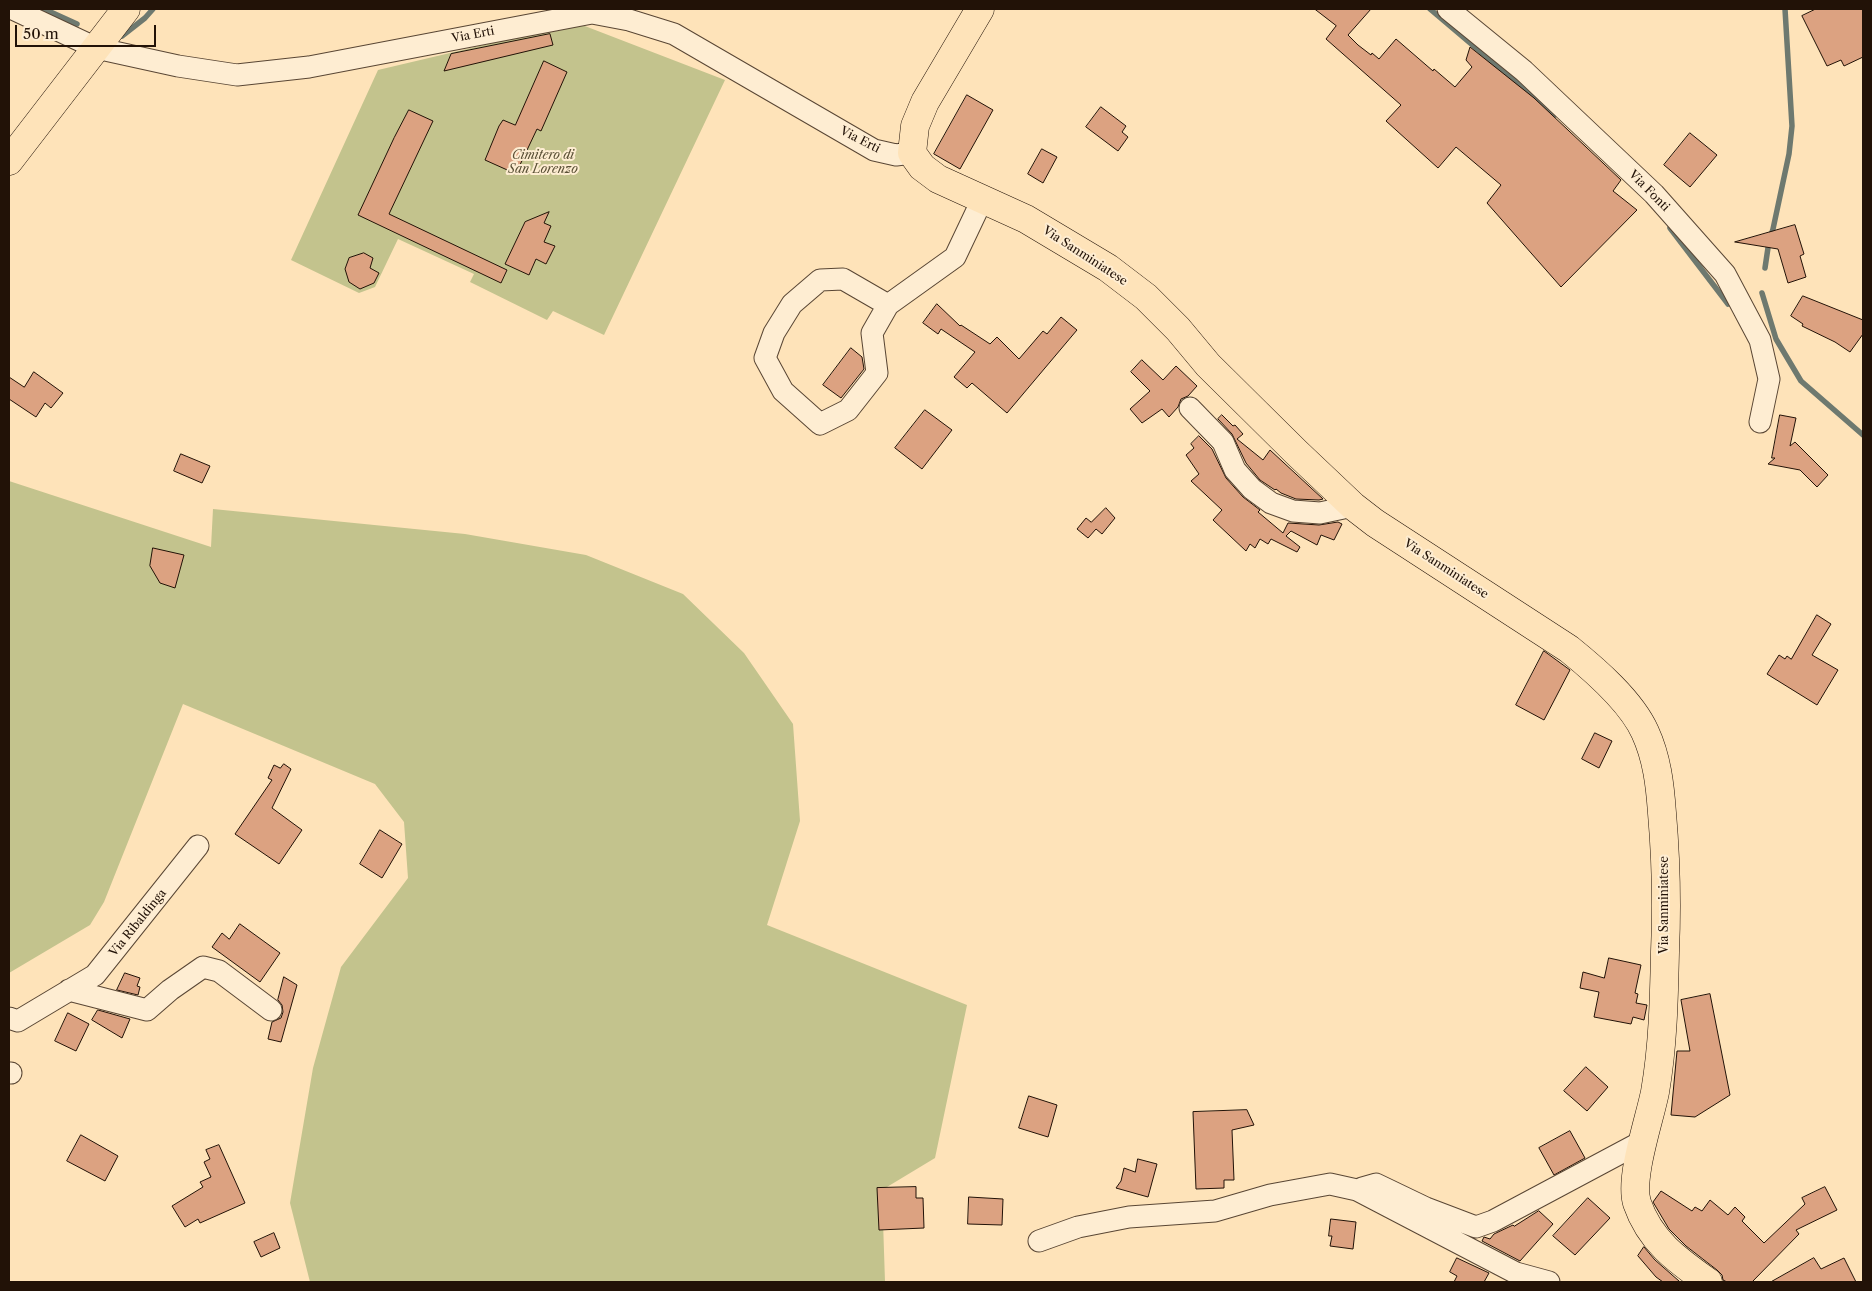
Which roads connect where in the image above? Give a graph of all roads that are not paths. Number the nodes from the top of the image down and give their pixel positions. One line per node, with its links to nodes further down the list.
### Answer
1 (13, 9): 5 (street, Via Erti)
2 (126, 9): 5 (main road)
3 (980, 9): 6 (main road)
4 (1448, 9): 11 (street, Via Fonti)
5 (96, 48): 6 (street, Via Erti); 7 (main road)
6 (912, 153): 8 (main road, Via Sanminiatese)
7 (9, 161)
8 (982, 200): 9 (street); 12 (main road, Via Sanminiatese)
9 (888, 305): 9 (street)
10 (1190, 408): 12 (street)
11 (1760, 422)
12 (1353, 506): 17 (main road, Via Sanminiatese)
13 (198, 846): 14 (street, Via Ribaldinga)
14 (69, 990): 15 (street); 16 (street, Via Ribaldinga)
15 (270, 1010)
16 (9, 1018)
17 (1643, 1141): 18 (street); 21 (main road, Via Sanminiatese)
18 (1357, 1190): 19 (street); 20 (street)
19 (1039, 1240)
20 (1549, 1282)
21 (1708, 1282)

